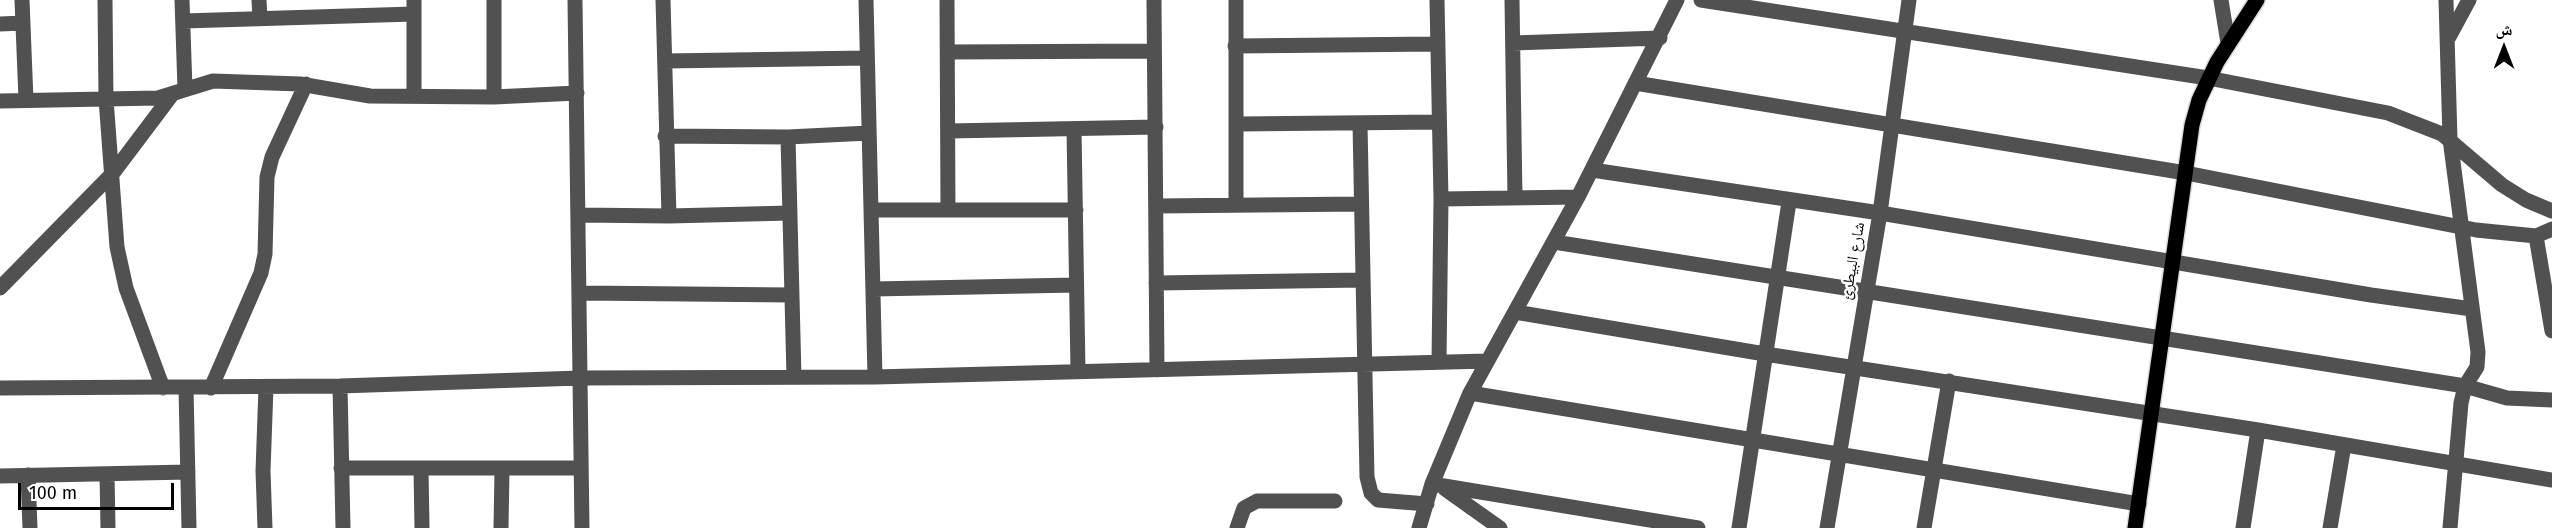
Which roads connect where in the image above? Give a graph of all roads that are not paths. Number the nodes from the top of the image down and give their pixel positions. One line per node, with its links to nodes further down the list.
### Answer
1 (22, 0): 25 (street)
2 (105, 0): 46 (street)
3 (182, 0): 24 (street)
4 (259, 0): 23 (street)
5 (494, 0): 45 (street)
6 (575, 0): 42 (street)
7 (663, 0): 37 (street)
8 (866, 0): 36 (street)
9 (947, 0): 35 (street)
10 (1154, 0): 34 (street)
11 (1236, 0): 33 (street)
12 (1437, 0): 32 (street)
13 (1512, 0): 30 (street)
14 (1677, 0): 29 (street)
15 (1701, 0): 27 (street)
16 (1910, 0): 27 (street, شارع البيطرئ)
17 (2221, 0): 31 (street)
18 (2257, 0): 31 (main road)
19 (2446, 0): 28 (street)
20 (2469, 0): 28 (street)
21 (414, 7): 22 (street); 43 (street)
22 (334, 8): 23 (street)
23 (260, 18): 24 (street)
24 (183, 21): 41 (street)
25 (23, 23): 26 (street); 47 (street)
26 (0, 24)
27 (1905, 30): 38 (street); 53 (street, شارع البيطرئ)
28 (2449, 37): 59 (street)
29 (1660, 38): 30 (street); 39 (street)
30 (1513, 43): 64 (street)
31 (2228, 43): 38 (main road)
32 (1437, 44): 33 (street); 49 (street)
33 (1235, 46): 50 (street)
34 (1153, 51): 35 (street); 52 (street)
35 (948, 52): 55 (street)
36 (867, 58): 37 (street); 56 (street)
37 (665, 61): 57 (street)
38 (2208, 78): 59 (street); 62 (main road)
39 (1635, 83): 53 (street); 60 (street)
40 (306, 84): 41 (street); 43 (street); 114 (street)
41 (185, 89): 44 (street)
42 (577, 93): 45 (street); 76 (street)
43 (414, 95): 45 (street)
44 (171, 96): 46 (street); 61 (street)
45 (494, 97)
46 (106, 99): 47 (street); 61 (street)
47 (26, 100): 48 (street)
48 (0, 101)
49 (1438, 122): 51 (street); 65 (street)
50 (1237, 124): 51 (street); 69 (street)
51 (1360, 124): 67 (street)
52 (1155, 127): 54 (street); 68 (street)
53 (1892, 127): 62 (street); 75 (street, شارع البيطرئ)
54 (1074, 129): 55 (street); 72 (street)
55 (949, 131): 71 (street)
56 (869, 133): 58 (street); 70 (street)
57 (665, 136): 58 (street); 77 (street)
58 (788, 137): 74 (street)
59 (2450, 140): 73 (street); 78 (street)
60 (1592, 170): 63 (street); 66 (street)
61 (113, 172): 88 (street); 112 (street)
62 (2186, 173): 78 (street); 83 (main road)
63 (1578, 197): 64 (street); 81 (street)
64 (1515, 198): 65 (street)
65 (1441, 199): 99 (street)
66 (1789, 202): 75 (street); 84 (street)
67 (1361, 204): 69 (street); 85 (street)
68 (1156, 206): 69 (street); 86 (street)
69 (1236, 206)
70 (871, 210): 71 (street); 89 (street)
71 (948, 210): 72 (street)
72 (1076, 210): 87 (street)
73 (2552, 211)
74 (790, 213): 77 (street); 92 (street)
75 (1880, 213): 83 (street); 90 (street, شارع البيطرئ)
76 (580, 215): 77 (street); 91 (street)
77 (669, 216)
78 (2460, 228): 80 (street); 93 (street)
79 (2552, 229): 80 (street)
80 (2536, 236): 82 (street)
81 (1554, 242): 84 (street); 94 (street)
82 (2546, 253): 95 (street)
83 (2174, 261): 93 (street); 96 (main road)
84 (1779, 279): 90 (street); 97 (street)
85 (1362, 280): 86 (street); 100 (street)
86 (1156, 283): 102 (street)
87 (1076, 285): 89 (street); 103 (street)
88 (0, 288)
89 (873, 289): 104 (street)
90 (1867, 291): 96 (street); 101 (street, شارع البيطرئ)
91 (581, 293): 92 (street); 106 (street)
92 (792, 295): 105 (street)
93 (2472, 309): 109 (street)
94 (1515, 312): 97 (street); 98 (street)
95 (2552, 331)
96 (2163, 338): 109 (street); 117 (main road)
97 (1765, 354): 101 (street); 119 (street)
98 (1487, 360): 99 (street); 115 (street)
99 (1439, 362): 100 (street)
100 (1363, 364): 102 (street); 135 (street)
101 (1853, 367): 107 (street); 121 (street, شارع البيطرئ)
102 (1157, 370): 103 (street)
103 (1078, 371): 104 (street)
104 (875, 376): 105 (street)
105 (794, 377): 106 (street)
106 (580, 378): 108 (street); 124 (street)
107 (1949, 381): 117 (street); 127 (street)
108 (340, 386): 110 (street); 123 (street)
109 (2464, 386): 116 (street); 122 (street)
110 (266, 387): 114 (street); 140 (street)
111 (0, 388): 112 (street)
112 (163, 388): 113 (street)
113 (186, 388): 114 (street); 128 (street)
114 (211, 388)
115 (1470, 393): 119 (street); 133 (street)
116 (2552, 400)
117 (2151, 415): 118 (street); 136 (main road)
118 (2258, 430): 120 (street); 153 (street)
119 (1753, 441): 121 (street); 149 (street)
120 (2344, 445): 122 (street); 154 (street)
121 (1839, 456): 127 (street); 150 (street, شارع البيطرئ)
122 (2456, 463): 132 (street); 155 (street)
123 (341, 468): 125 (street); 141 (street)
124 (581, 468): 126 (street); 144 (street)
125 (420, 469): 126 (street); 142 (street)
126 (502, 470): 143 (street)
127 (1934, 471): 136 (street); 151 (street)
128 (188, 472): 129 (street); 139 (street)
129 (107, 474): 130 (street); 138 (street)
130 (28, 475): 131 (street); 137 (street)
131 (0, 476)
132 (2552, 480)
133 (1437, 486): 135 (street); 147 (street); 148 (street)
134 (1335, 501): 145 (street)
135 (1426, 504): 146 (street)
136 (2139, 504): 152 (main road)
137 (30, 528)
138 (108, 528)
139 (189, 528)
140 (265, 528)
141 (343, 528)
142 (422, 528)
143 (501, 528)
144 (582, 528)
145 (1237, 528)
146 (1419, 528)
147 (1500, 528)
148 (1698, 528)
149 (1739, 528)
150 (1827, 528)
151 (1924, 528)
152 (2135, 528)
153 (2243, 528)
154 (2330, 528)
155 (2450, 528)

